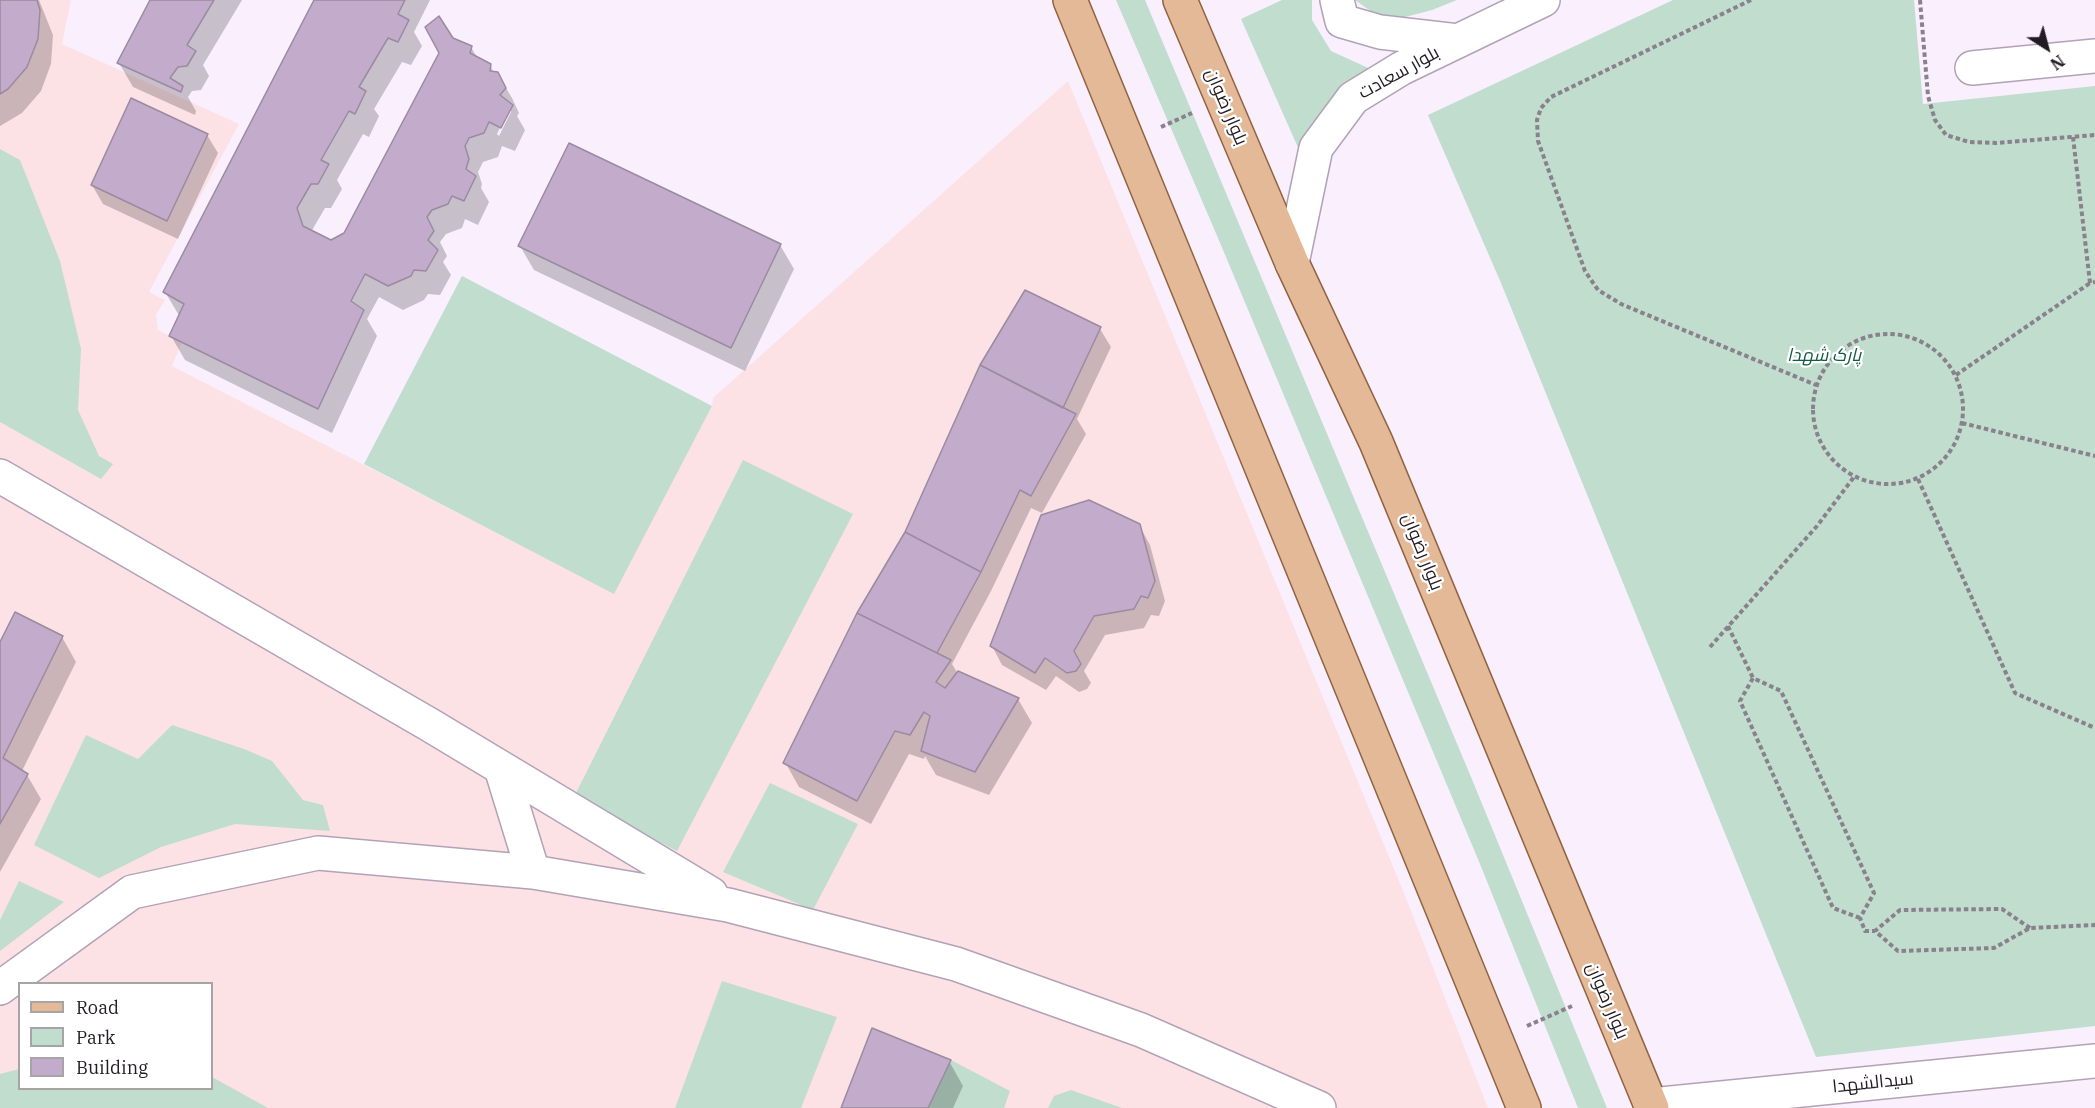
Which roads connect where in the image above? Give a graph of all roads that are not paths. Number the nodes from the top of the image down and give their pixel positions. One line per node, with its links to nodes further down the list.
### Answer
1 (1070, 0): 18 (main road)
2 (1180, 0): 8 (main road, بلوار رضوان)
3 (1337, 0): 5 (street)
4 (1543, 0): 5 (street, بلوار سعادت)
5 (1458, 41): 8 (street, بلوار سعادت)
6 (2095, 56): 7 (street)
7 (1972, 68)
8 (1292, 263): 16 (main road, بلوار رضوان)
9 (0, 476): 10 (street)
10 (501, 768): 11 (street); 12 (street)
11 (533, 872): 12 (street); 13 (street)
12 (728, 905): 17 (street)
13 (0, 988)
14 (2095, 1061): 15 (street, سیدالشهدا)
15 (1751, 1102): 16 (street, سیدالشهدا)
16 (1652, 1107)
17 (1319, 1108)
18 (1524, 1108)

